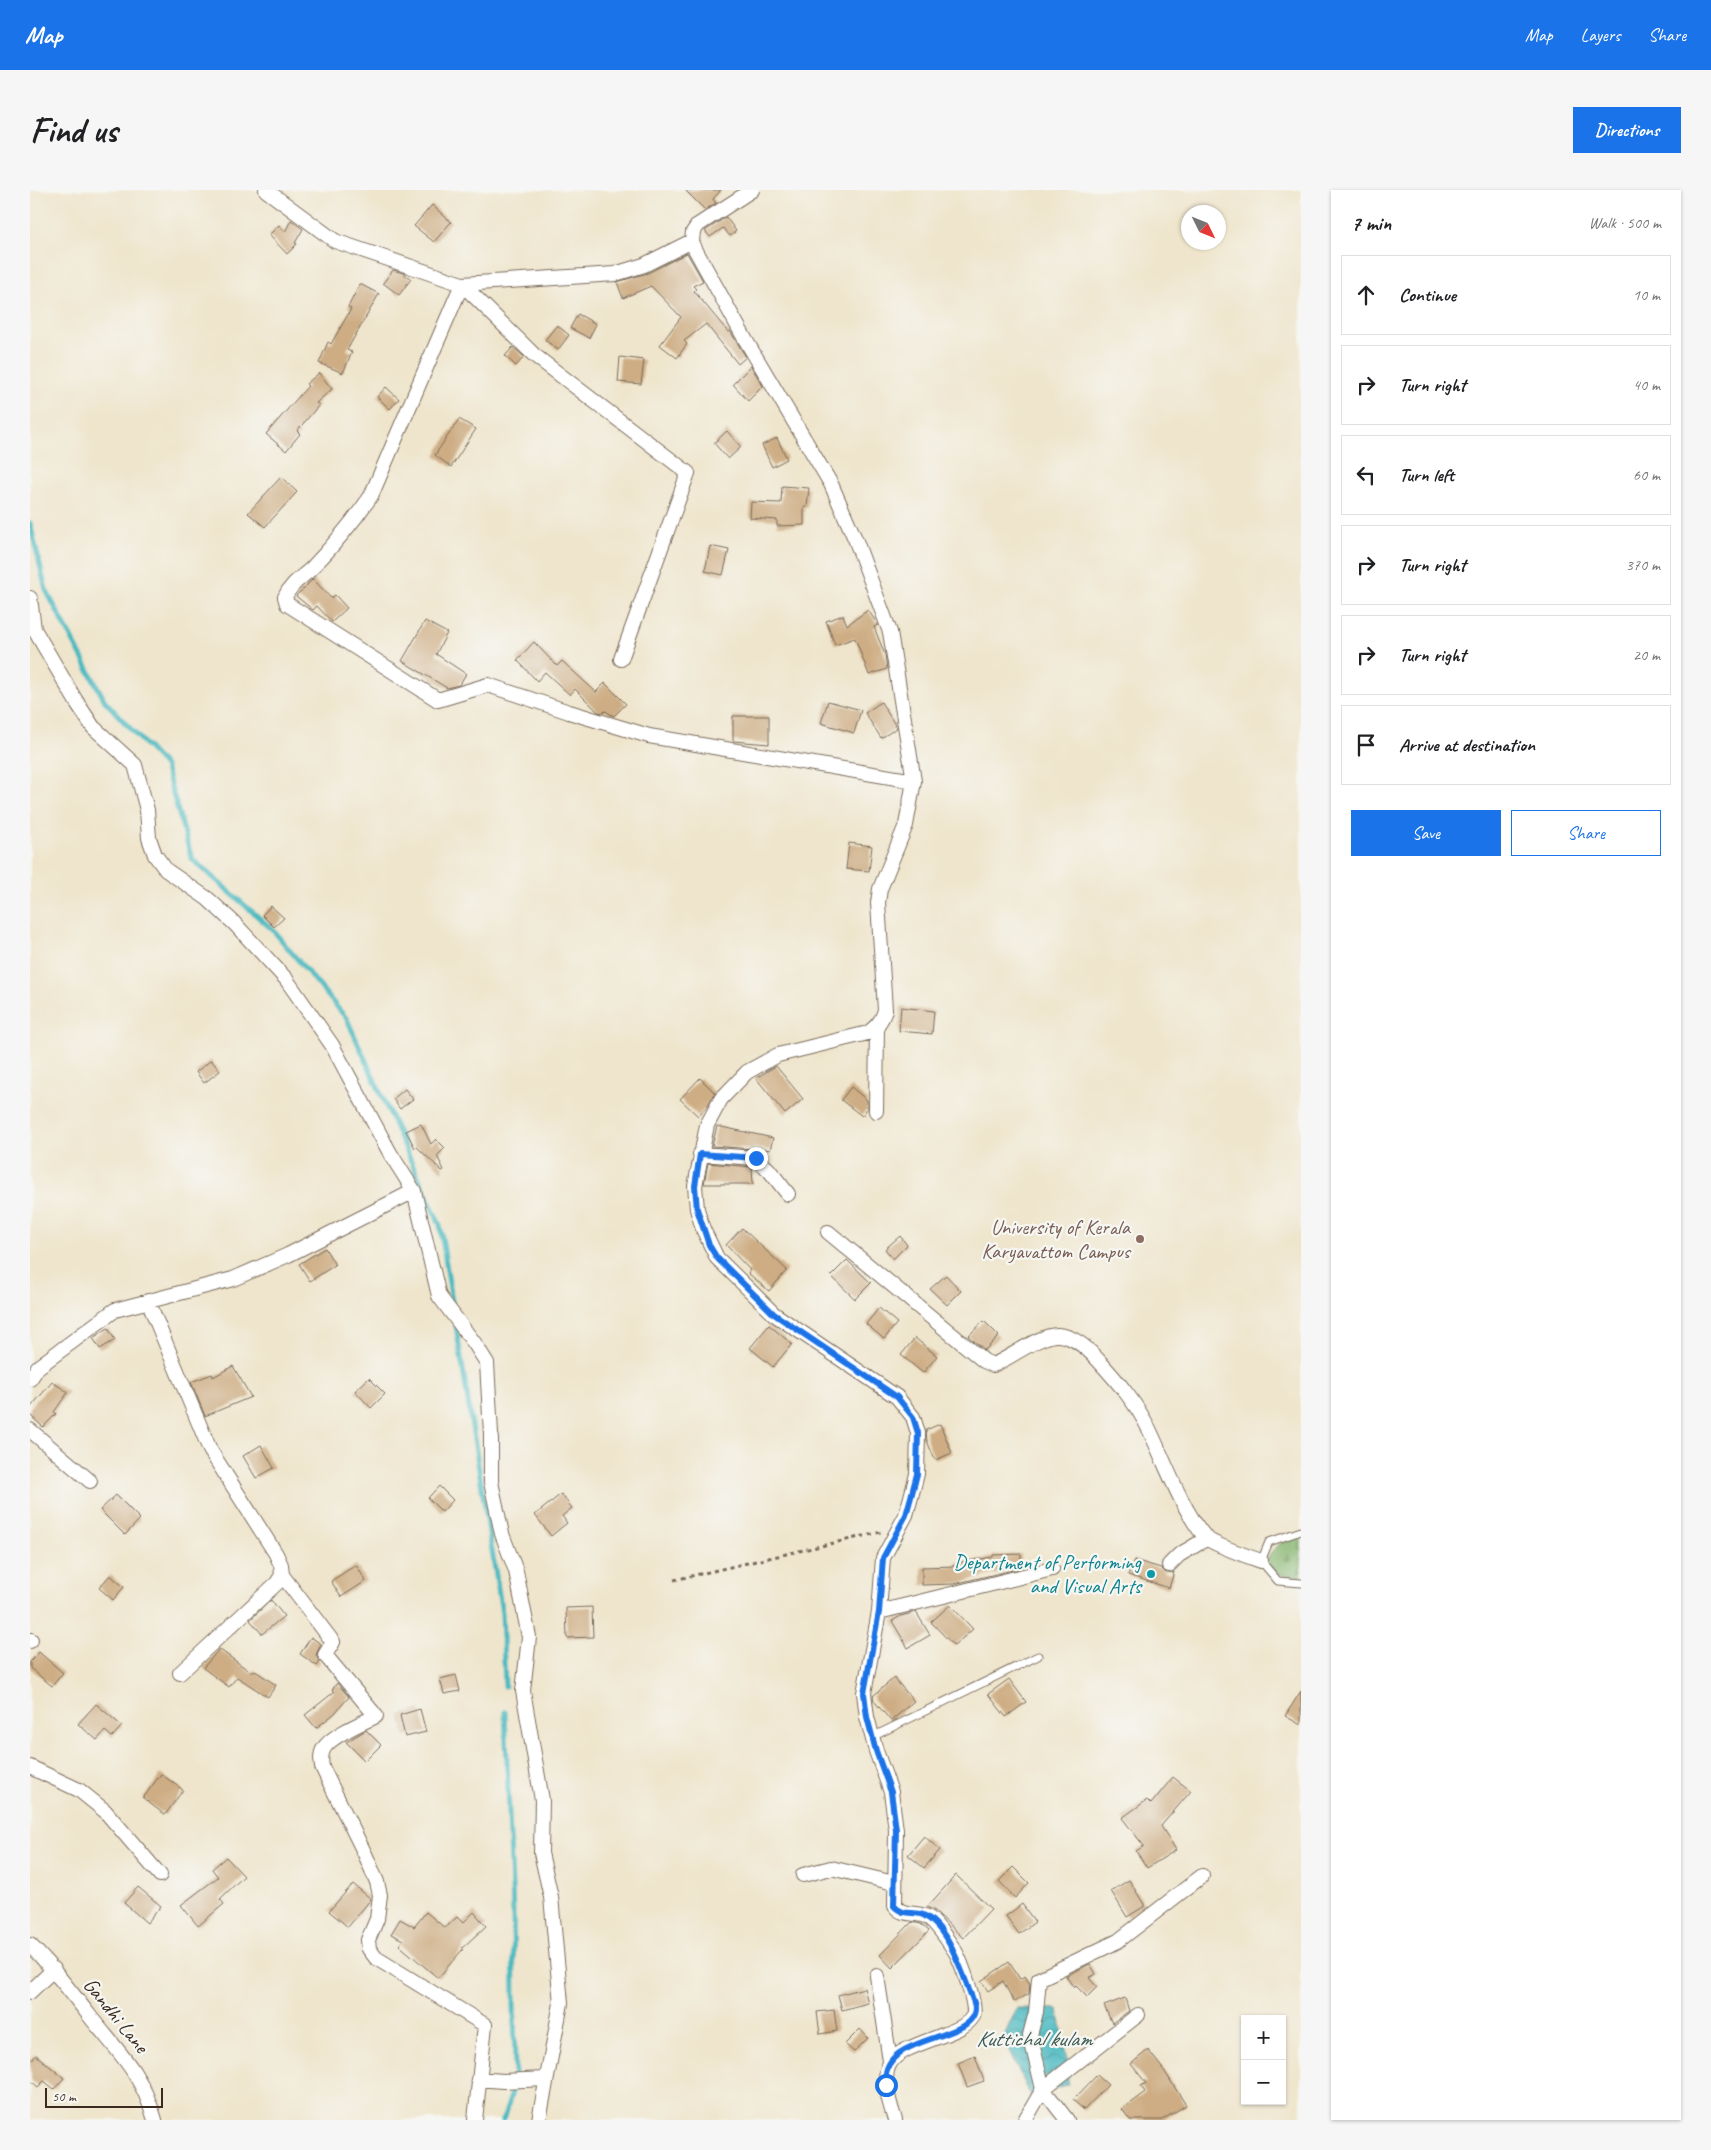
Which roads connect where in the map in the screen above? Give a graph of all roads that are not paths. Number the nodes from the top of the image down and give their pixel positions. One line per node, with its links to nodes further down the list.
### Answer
1 (266, 190): 4 (street)
2 (752, 190): 3 (street)
3 (692, 241): 4 (street); 7 (street)
4 (462, 284): 6 (street); 7 (street)
5 (30, 598): 11 (street)
6 (620, 659)
7 (914, 781): 8 (street)
8 (877, 1026): 9 (street); 10 (street)
9 (876, 1111)
10 (700, 1154): 12 (street); 25 (street)
11 (414, 1191): 14 (street); 41 (street)
12 (788, 1194)
13 (828, 1232): 19 (street)
14 (148, 1301): 15 (street); 23 (street)
15 (30, 1379)
16 (30, 1430): 17 (street)
17 (90, 1481)
18 (1301, 1531): 20 (lane)
19 (1206, 1539): 20 (street); 21 (street)
20 (1261, 1561): 24 (lane)
21 (1169, 1565)
22 (1052, 1569): 25 (street)
23 (282, 1575): 27 (street); 40 (street)
24 (1301, 1582)
25 (879, 1612): 28 (street)
26 (1038, 1656): 28 (lane)
27 (180, 1673)
28 (872, 1737): 33 (street)
29 (30, 1767): 30 (street)
30 (160, 1875)
31 (803, 1875): 33 (street)
32 (1202, 1876): 42 (street)
33 (894, 1883): 39 (street)
34 (30, 1944): 35 (street, Gandhi Lane)
35 (54, 1969): 37 (street); 43 (street, Gandhi Lane)
36 (877, 1976): 39 (street)
37 (30, 1992)
38 (1138, 2015): 42 (street)
39 (890, 2061): 46 (street)
40 (478, 2079): 41 (street); 44 (street)
41 (545, 2079): 45 (street)
42 (1044, 2089): 47 (street); 48 (street)
43 (154, 2120)
44 (475, 2120)
45 (539, 2120)
46 (896, 2120)
47 (1024, 2120)
48 (1067, 2120)

